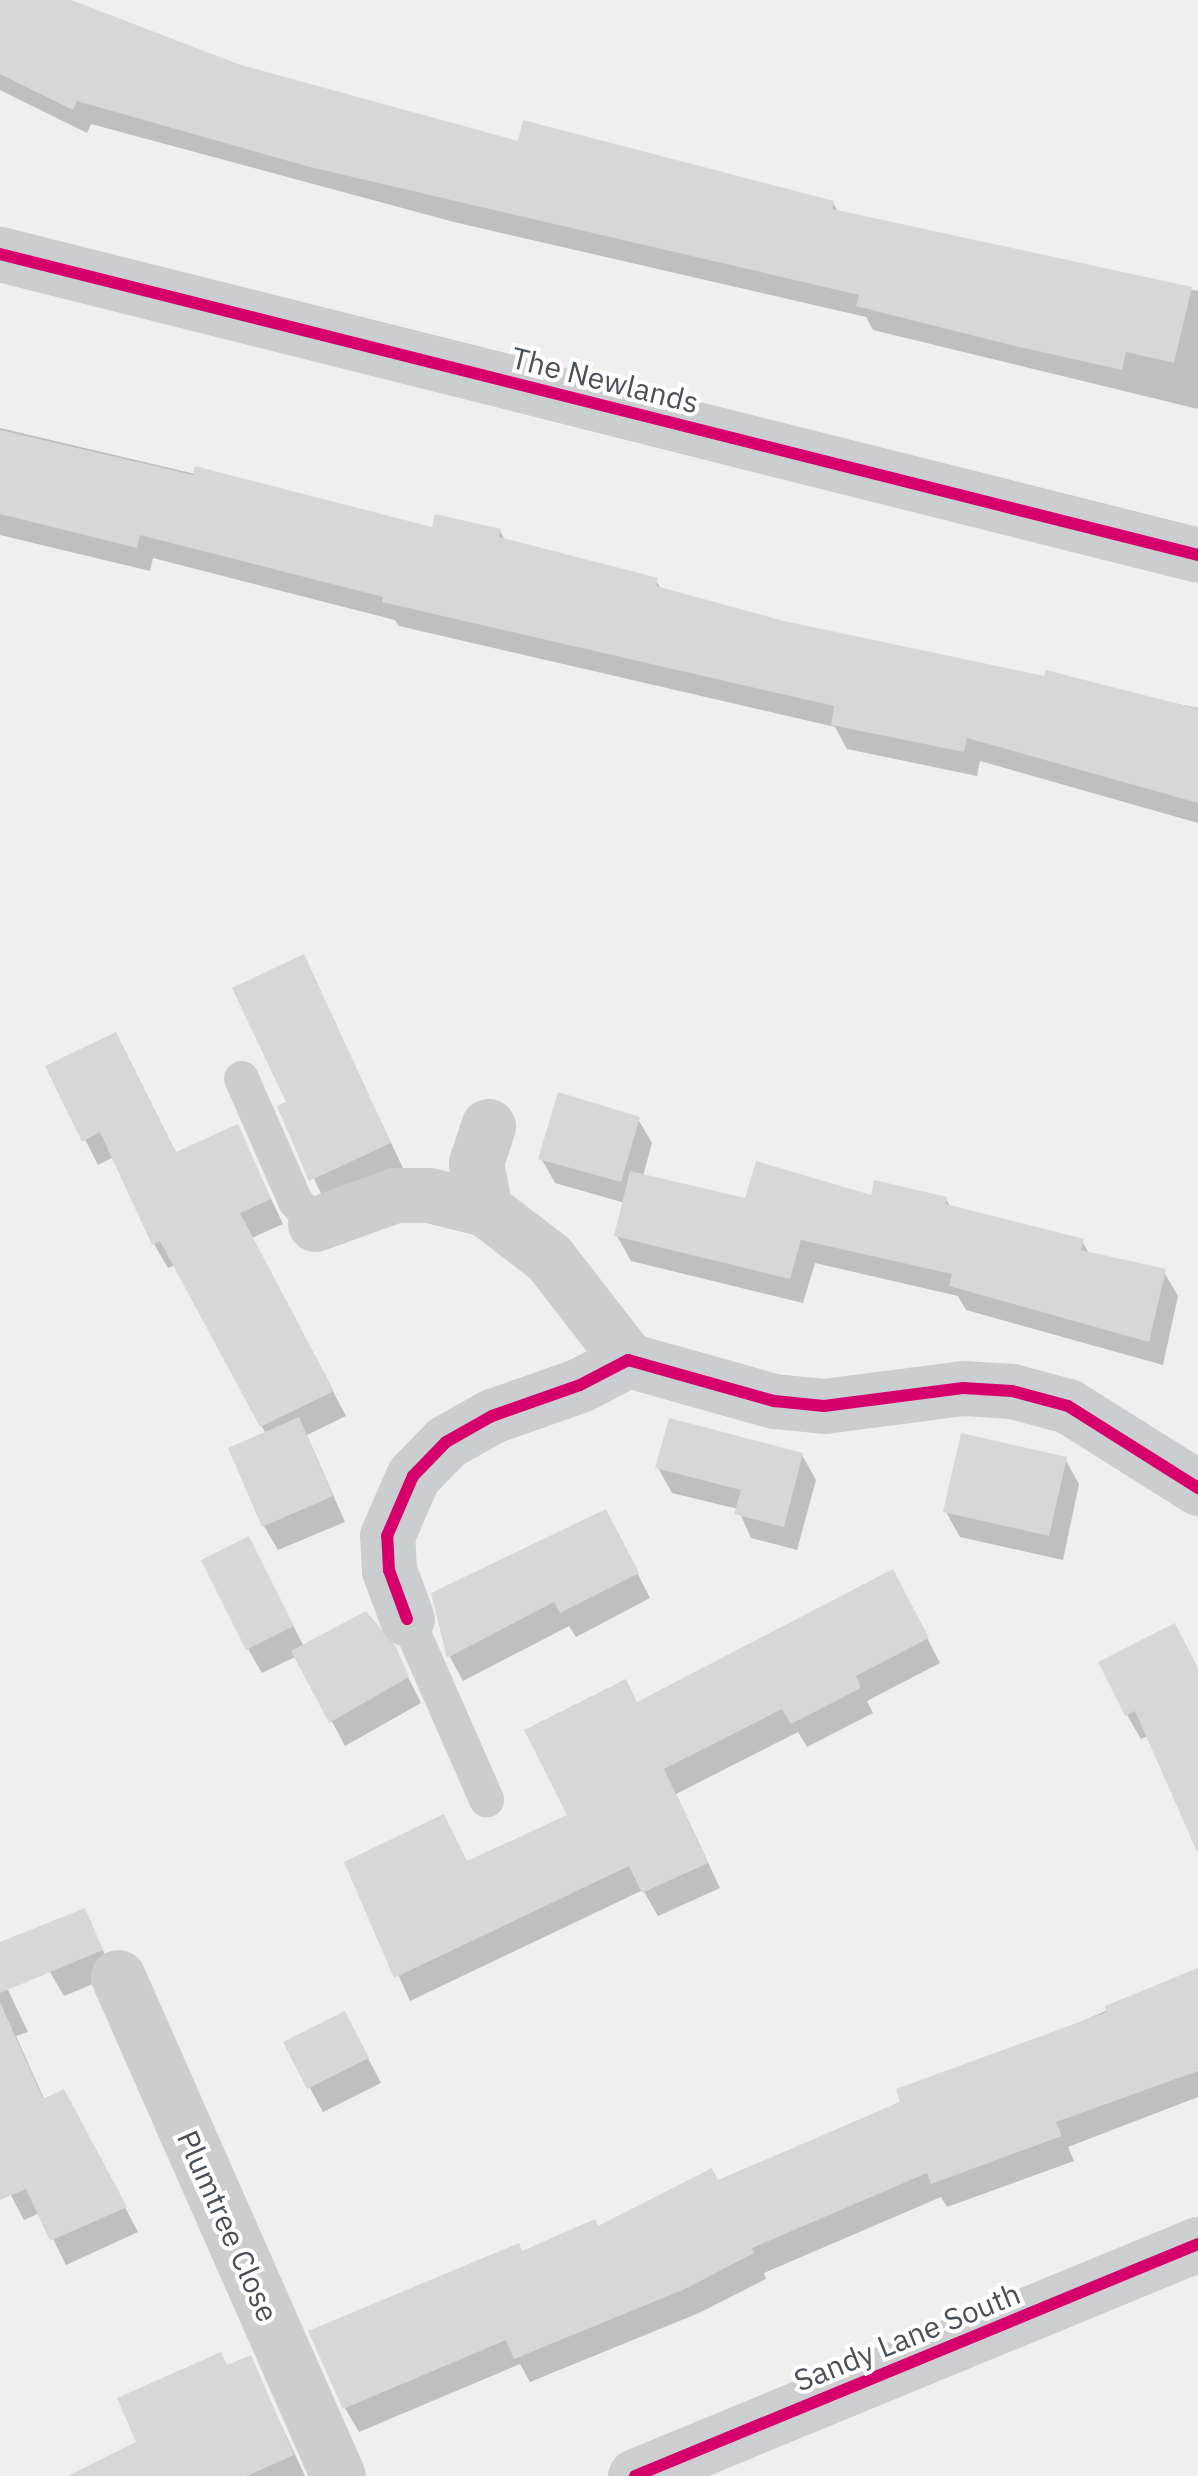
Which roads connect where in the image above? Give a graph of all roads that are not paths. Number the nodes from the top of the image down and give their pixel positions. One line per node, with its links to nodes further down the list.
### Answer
1 (0, 254): 2 (street, The Newlands)
2 (1198, 554)
3 (241, 1078): 6 (lane)
4 (488, 1126): 5 (street)
5 (486, 1209): 6 (street); 7 (street)
6 (314, 1224)
7 (628, 1360): 8 (street); 9 (street)
8 (1198, 1488)
9 (407, 1619): 10 (lane)
10 (486, 1799)
11 (118, 1977): 13 (street, Plumtree Close)
12 (1198, 2244): 14 (street, Sandy Lane South)
13 (338, 2476)
14 (634, 2476)

